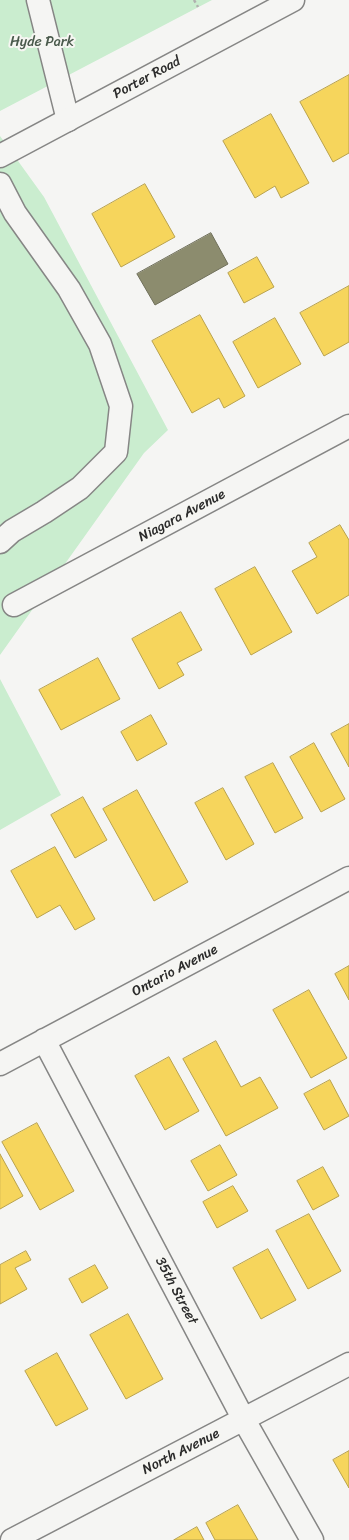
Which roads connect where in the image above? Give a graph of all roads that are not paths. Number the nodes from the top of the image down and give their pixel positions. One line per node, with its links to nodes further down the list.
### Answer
1 (38, 0): 3 (street)
2 (293, 0): 3 (street, Porter Road)
3 (68, 120): 4 (street, Porter Road)
4 (0, 156)
5 (0, 184): 7 (street)
6 (349, 426): 8 (street, Niagara Avenue)
7 (0, 542)
8 (14, 605)
9 (349, 878): 10 (street, Ontario Avenue)
10 (44, 1040): 11 (street, Ontario Avenue); 13 (street, 35th Street)
11 (0, 1064)
12 (349, 1364): 13 (street, North Avenue)
13 (244, 1420): 14 (street, North Avenue); 15 (street, 35th Street)
14 (12, 1540)
15 (312, 1540)

